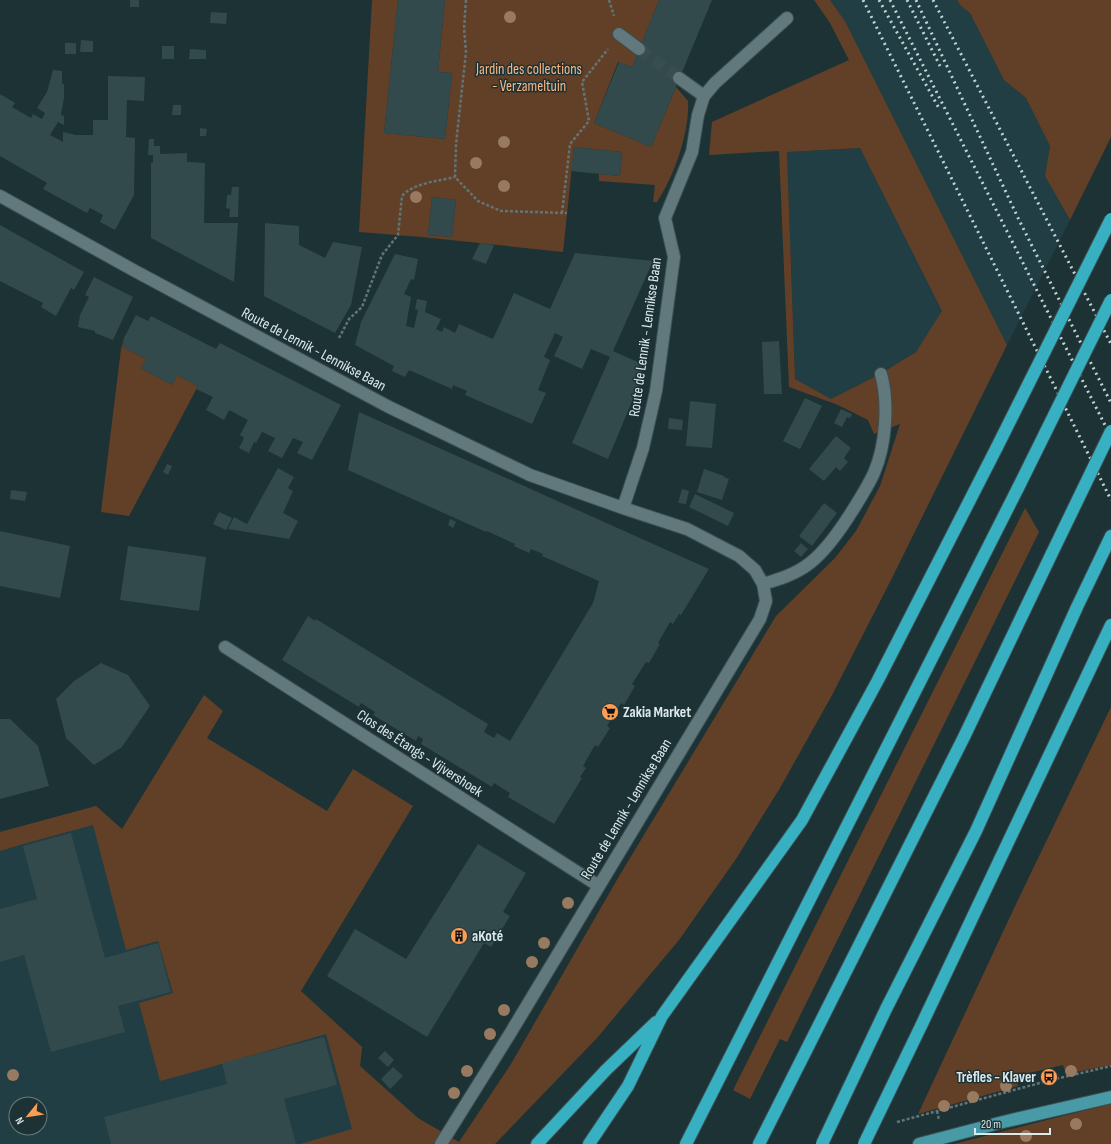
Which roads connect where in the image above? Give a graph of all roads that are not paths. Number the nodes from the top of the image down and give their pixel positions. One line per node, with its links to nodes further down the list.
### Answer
1 (787, 18): 5 (street, Route de Lennik - Lennikse Baan)
2 (619, 34): 3 (street)
3 (639, 49)
4 (680, 78): 5 (street)
5 (704, 96): 11 (street, Route de Lennik - Lennikse Baan)
6 (0, 196): 11 (street, Route de Lennik - Lennikse Baan)
7 (1111, 218): 17 (highway, bridge)
8 (1111, 300): 22 (highway, bridge)
9 (880, 374): 13 (street)
10 (1111, 432): 23 (highway, bridge)
11 (623, 508): 13 (street, Route de Lennik - Lennikse Baan)
12 (1111, 536): 24 (highway, bridge)
13 (763, 584): 16 (street, Route de Lennik - Lennikse Baan)
14 (1111, 624): 25 (highway, bridge)
15 (225, 647): 16 (street, Clos des Étangs - Vijvershoek)
16 (598, 886): 19 (street, Route de Lennik - Lennikse Baan)
17 (662, 1016): 20 (highway); 21 (highway)
18 (1111, 1097): 26 (main road)
19 (441, 1144)
20 (538, 1144)
21 (589, 1144)
22 (686, 1144)
23 (759, 1144)
24 (822, 1144)
25 (864, 1144)
26 (919, 1144)

